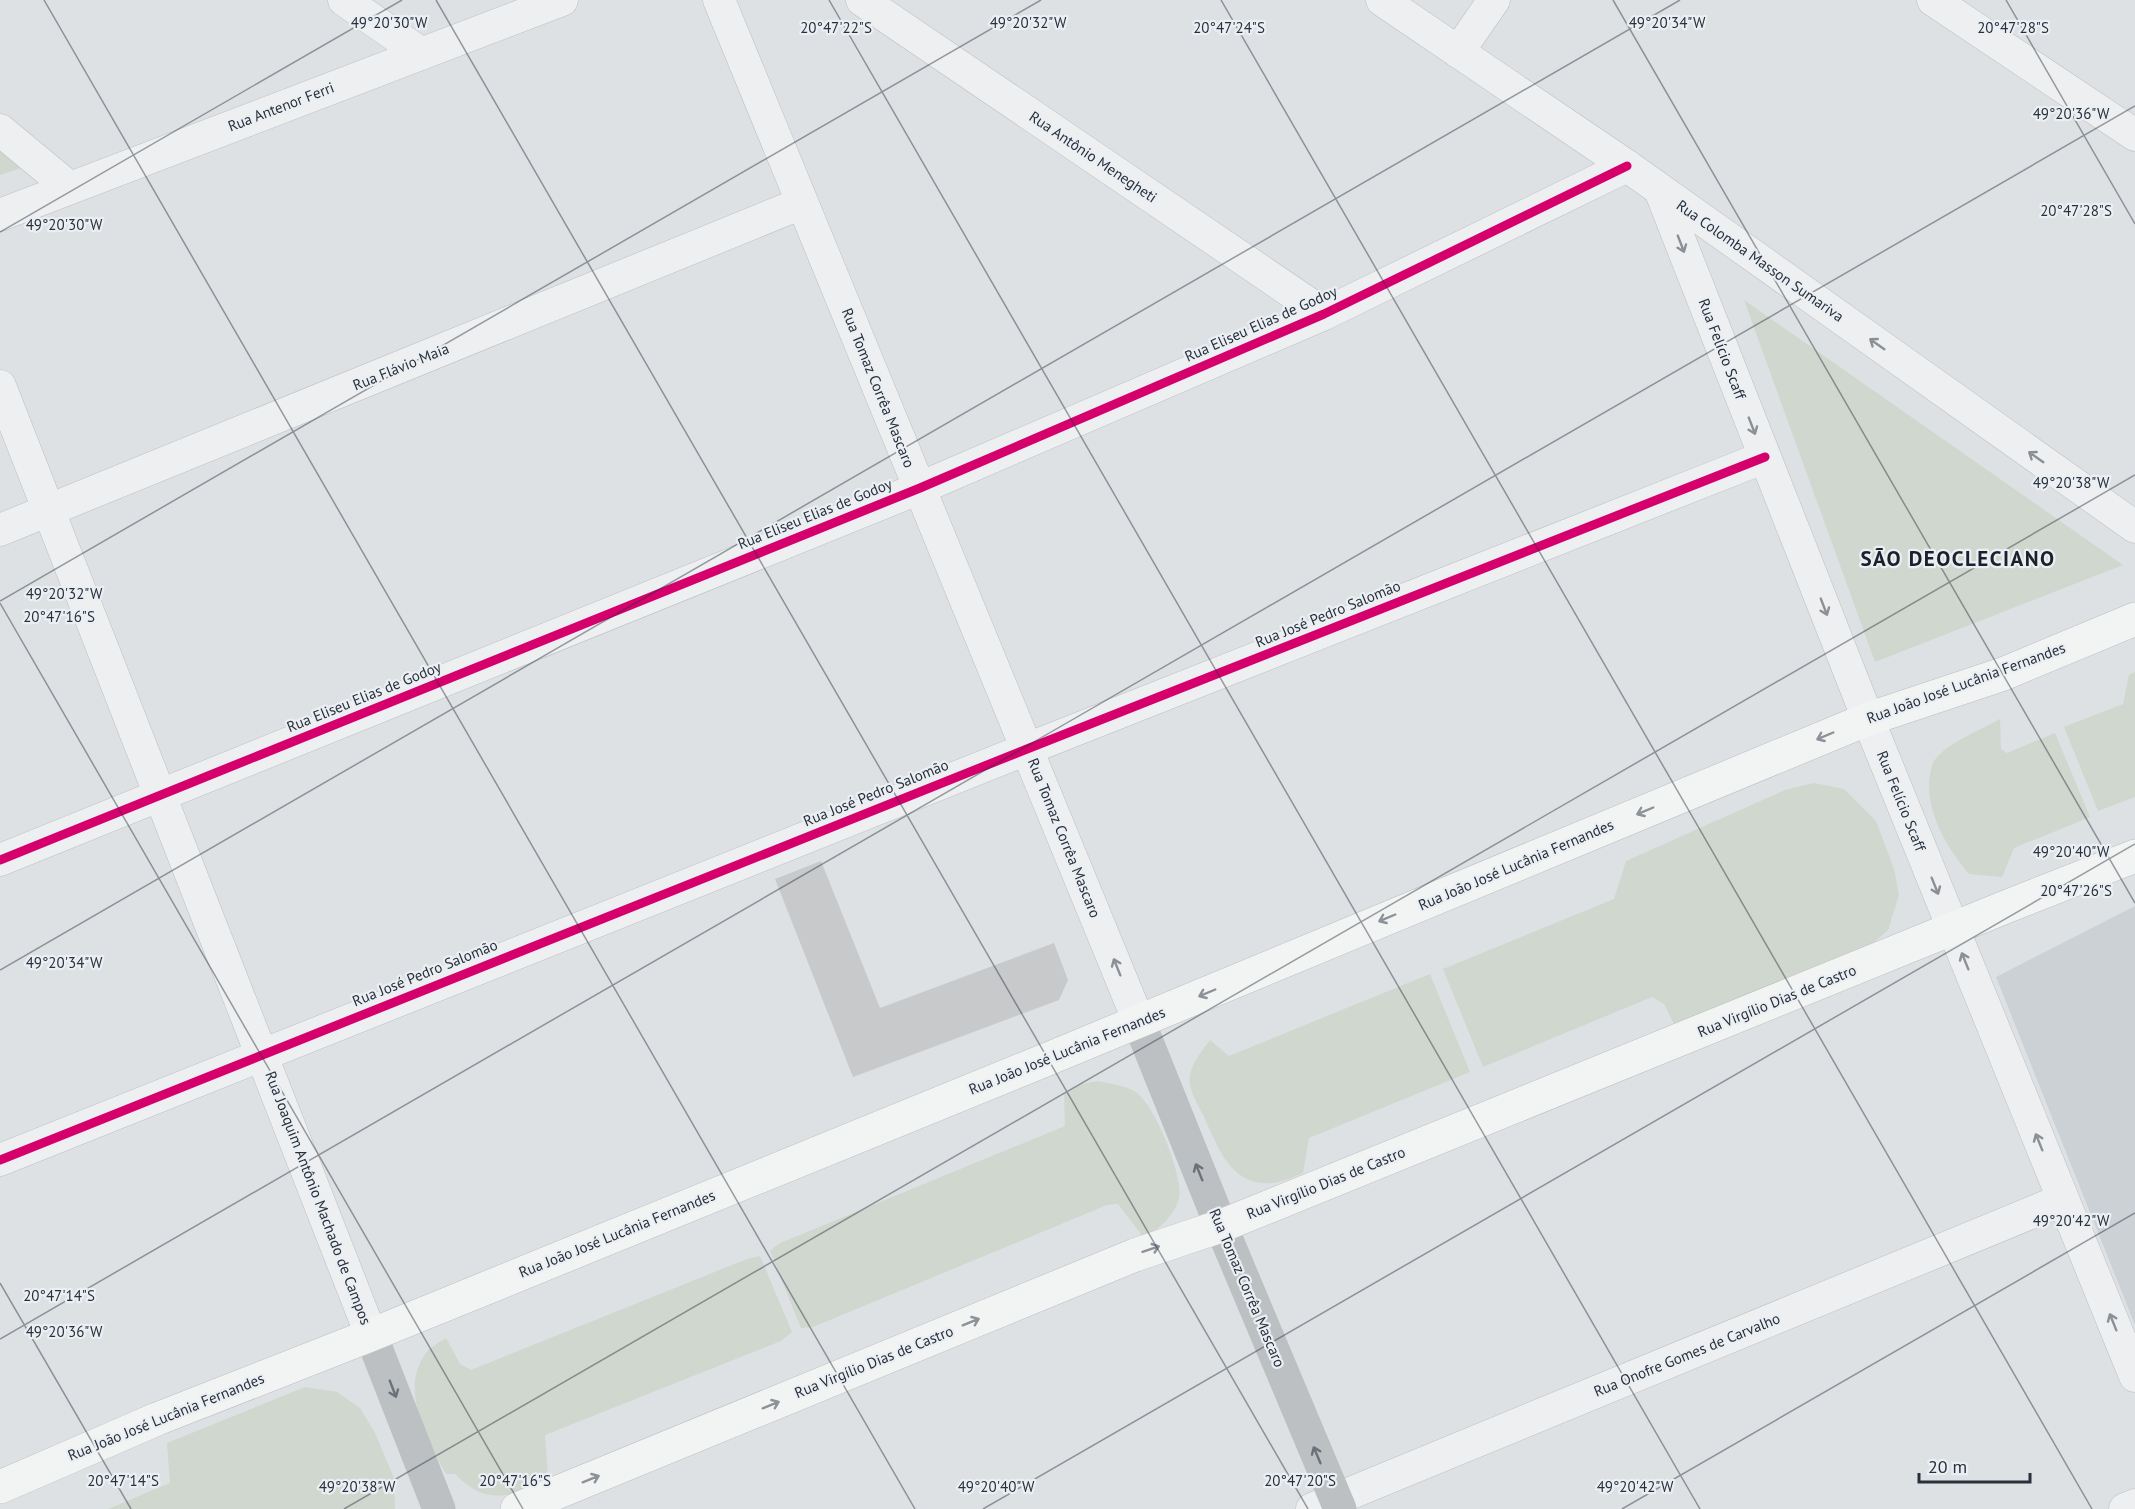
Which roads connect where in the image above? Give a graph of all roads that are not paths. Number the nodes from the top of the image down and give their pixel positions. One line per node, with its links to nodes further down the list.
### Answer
1 (344, 0): 9 (street)
2 (562, 0): 9 (street, Rua Antenor Ferri)
3 (719, 0): 15 (street, Rua Tomaz Corrêa Mascaro)
4 (861, 0): 17 (street, Rua Antônio Menegheti)
5 (1382, 0): 8 (street, Rua Colomba Masson Sumariva)
6 (1494, 0): 8 (street)
7 (1933, 0): 11 (street)
8 (1458, 52): 12 (street, Rua Colomba Masson Sumariva)
9 (422, 54): 13 (street, Rua Antenor Ferri)
10 (0, 130): 13 (street)
11 (2135, 135)
12 (1627, 166): 14 (street, Rua Colomba Masson Sumariva); 17 (street, Rua Eliseu Elias de Godoy)
13 (70, 188): 16 (street, Rua Antenor Ferri)
14 (1660, 190): 19 (street, Rua Felício Scaff, one-way to 19); 22 (street, Rua Colomba Masson Sumariva, one-way to 14)
15 (802, 203): 20 (street, Rua Tomaz Corrêa Mascaro); 21 (street, Rua Flávio Maia)
16 (0, 215)
17 (1324, 314): 20 (street, Rua Eliseu Elias de Godoy)
18 (0, 386): 21 (street, Rua Joaquim Antônio Machado de Campos)
19 (1765, 457): 25 (street, Rua Felício Scaff, one-way to 25); 26 (street, Rua José Pedro Salomão)
20 (920, 488): 26 (street, Rua Tomaz Corrêa Mascaro); 27 (street, Rua Eliseu Elias de Godoy)
21 (49, 510): 23 (street, Rua Flávio Maia); 27 (street, Rua Joaquim Antônio Machado de Campos)
22 (2135, 527)
23 (0, 530)
24 (2135, 619): 25 (main road, Rua João José Lucânia Fernandes)
25 (1868, 719): 30 (street, Rua Felício Scaff, one-way to 30); 31 (main road, Rua João José Lucânia Fernandes, one-way to 31)
26 (1027, 749): 31 (street, Rua Tomaz Corrêa Mascaro, one-way to 26); 32 (street, Rua José Pedro Salomão)
27 (160, 795): 29 (street, Rua Eliseu Elias de Godoy); 32 (street, Rua Joaquim Antônio Machado de Campos)
28 (2135, 856): 30 (main road, Rua Virgílio Dias de Castro)
29 (0, 860)
30 (1953, 930): 34 (street, Rua Felício Scaff, one-way to 30); 35 (main road, Rua Virgílio Dias de Castro)
31 (1139, 1022): 35 (main road, Rua Tomaz Corrêa Mascaro, one-way to 31); 36 (main road, Rua João José Lucânia Fernandes)
32 (262, 1054): 33 (street, Rua José Pedro Salomão); 36 (street, Rua Joaquim Antônio Machado de Campos)
33 (0, 1160)
34 (2062, 1200): 37 (street, Rua Felício Scaff, one-way to 34); 40 (street, Rua Onofre Gomes de Carvalho)
35 (1221, 1226): 40 (main road, Rua Tomaz Corrêa Mascaro, one-way to 35); 42 (main road, Rua Virgílio Dias de Castro, one-way to 35)
36 (372, 1335): 38 (main road, Rua João José Lucânia Fernandes); 41 (main road, Rua Joaquim Antônio Machado de Campos, one-way to 41)
37 (2135, 1376)
38 (0, 1486)
39 (2135, 1505): 43 (street)
40 (1329, 1506)
41 (439, 1509)
42 (517, 1509)
43 (2125, 1509)

